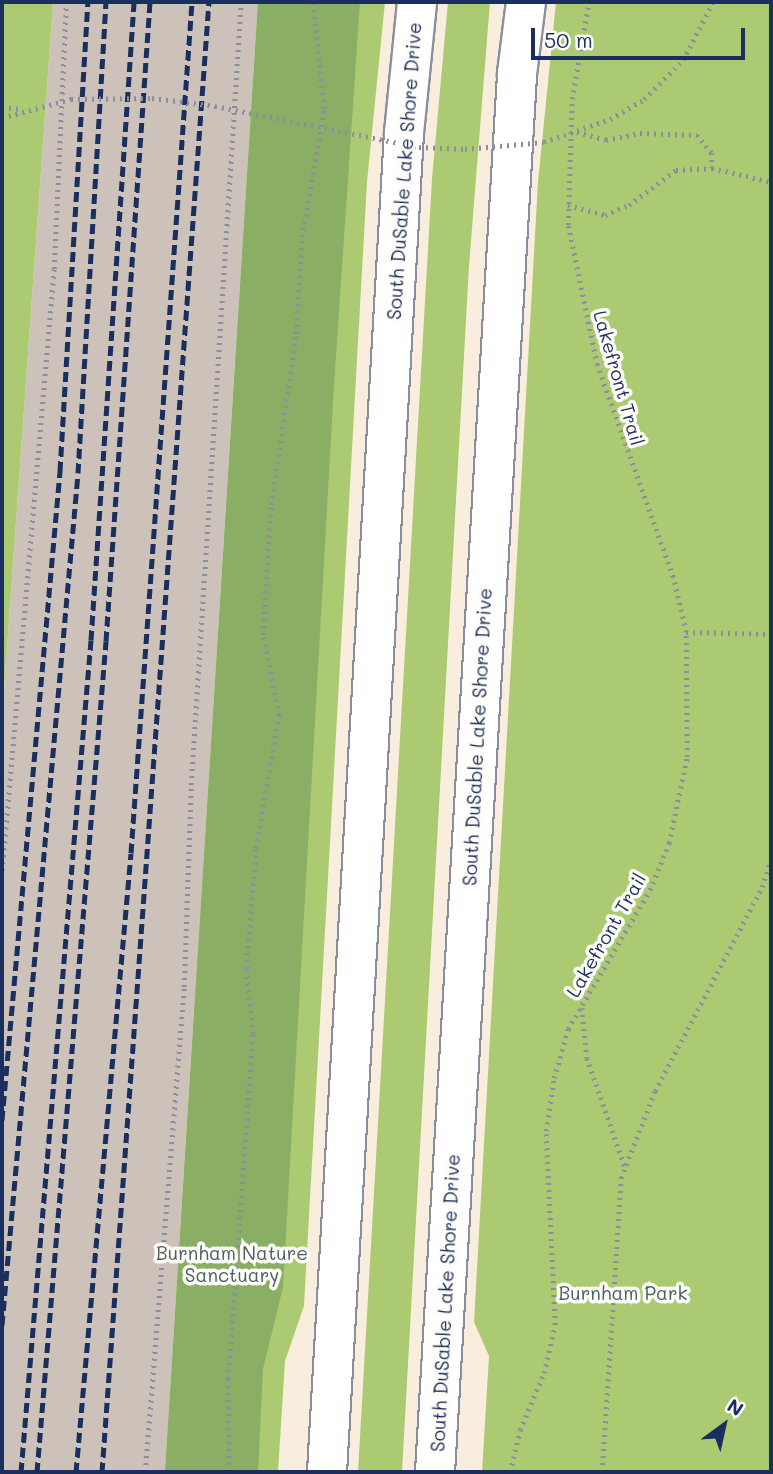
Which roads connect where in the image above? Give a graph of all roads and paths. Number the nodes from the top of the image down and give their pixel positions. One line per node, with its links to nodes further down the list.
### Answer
1 (66, 2): 18 (path)
2 (241, 2): 21 (path)
3 (313, 2): 22 (path)
4 (417, 2): 23 (highway, South DuSable Lake Shore Drive)
5 (526, 2): 24 (highway, South DuSable Lake Shore Drive)
6 (589, 2): 14 (path, Lakefront Trail)
7 (713, 2): 11 (path, bridge)
8 (2, 107): 9 (path)
9 (22, 109): 10 (path, bridge); 11 (path, bridge)
10 (2, 118)
11 (577, 132): 12 (path)
12 (712, 168): 13 (path); 14 (path)
13 (771, 182)
14 (568, 205): 15 (path, Lakefront Trail)
15 (686, 632): 16 (path); 19 (path, Lakefront Trail)
16 (771, 634)
17 (771, 860): 20 (path)
18 (2, 871)
19 (582, 1005): 20 (path); 25 (path, Lakefront Trail)
20 (625, 1168): 26 (path)
21 (145, 1472)
22 (229, 1472)
23 (327, 1472)
24 (435, 1472)
25 (510, 1472)
26 (602, 1472)

